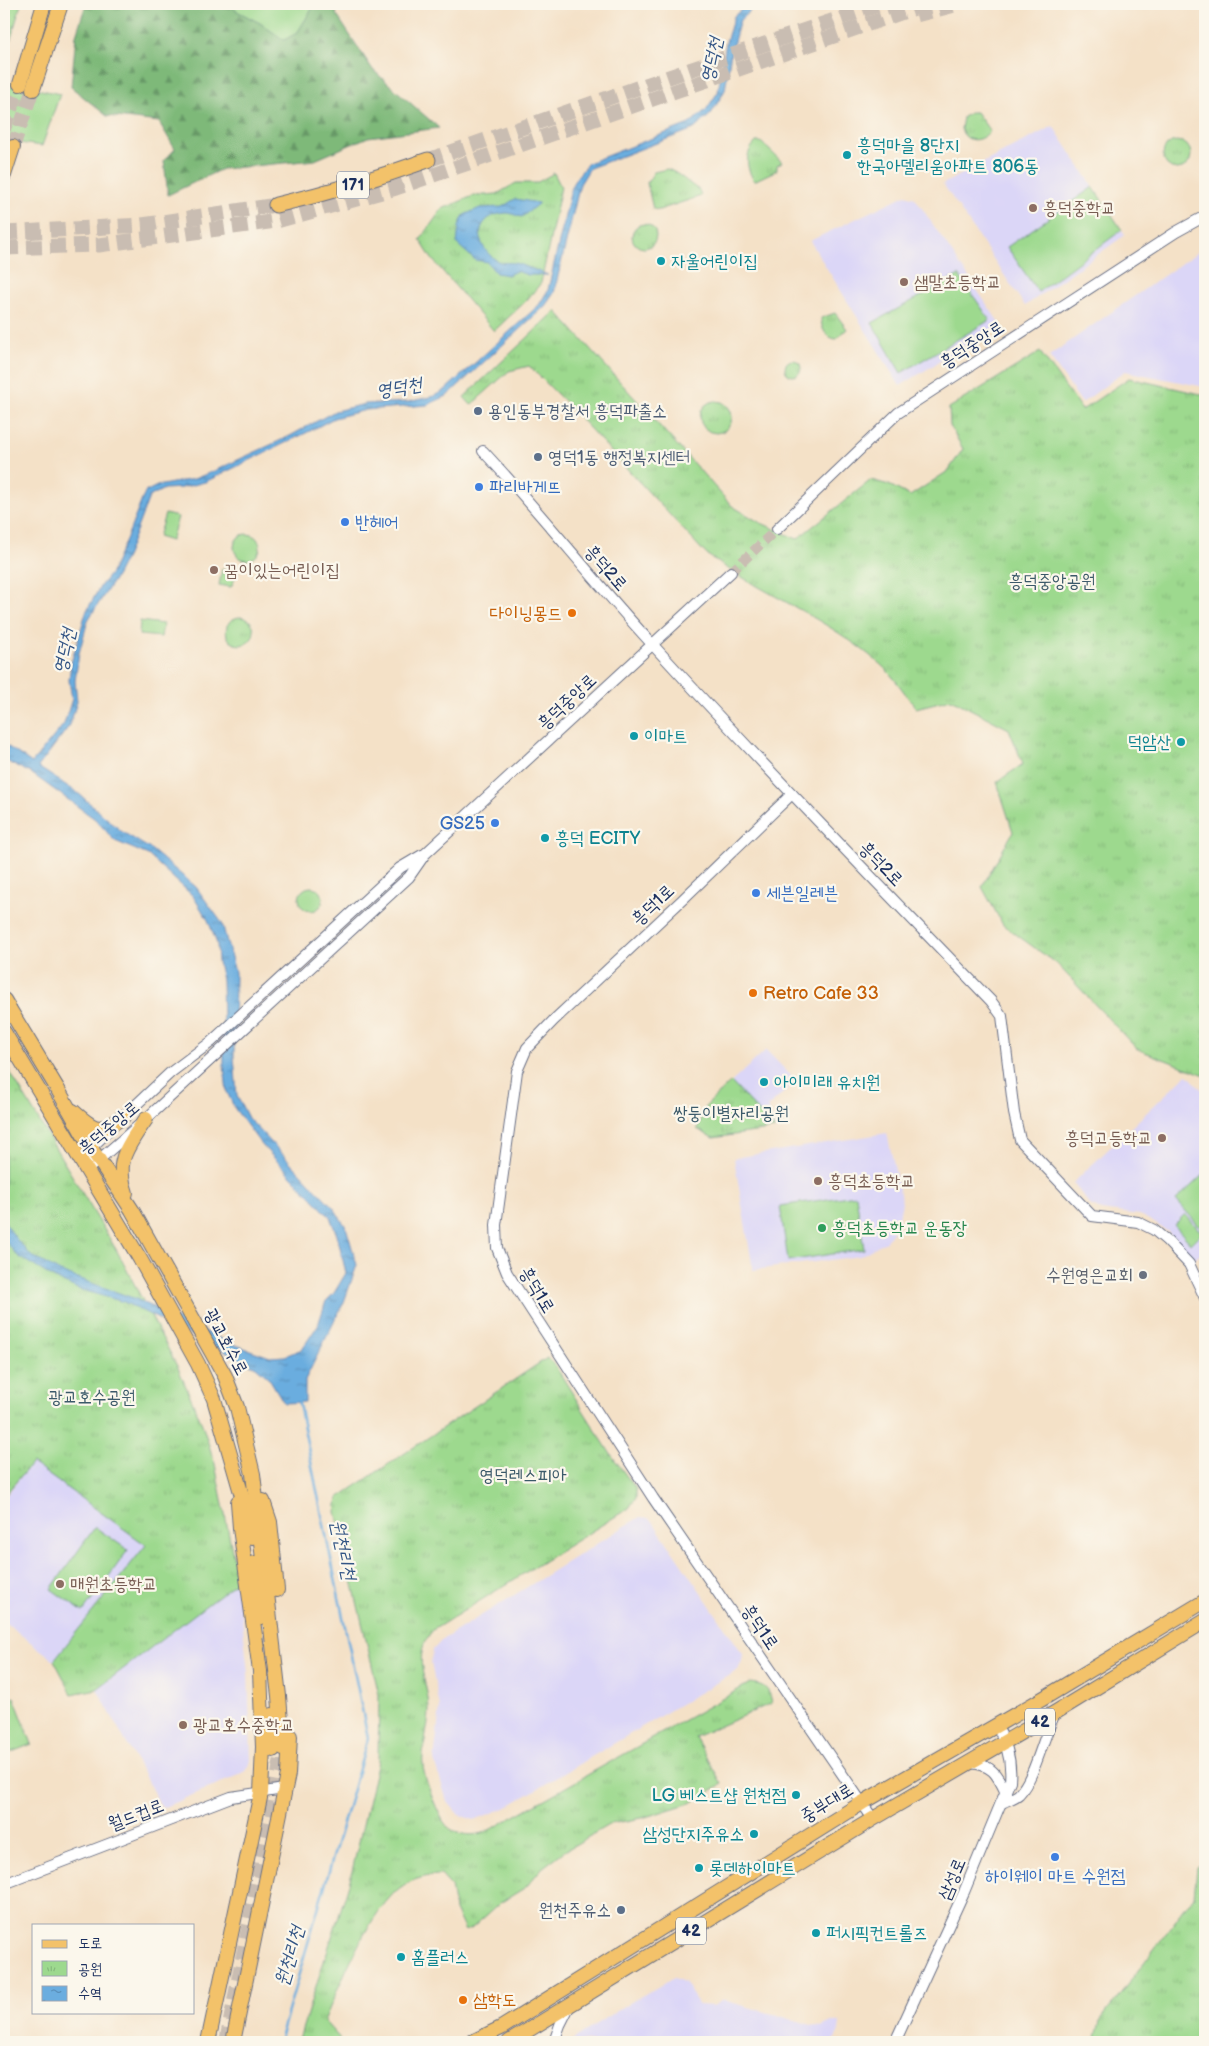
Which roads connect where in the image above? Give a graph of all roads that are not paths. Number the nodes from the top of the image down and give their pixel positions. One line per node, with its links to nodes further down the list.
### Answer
1 (44, 4): 2 (main road)
2 (61, 4)
3 (13, 147): 5 (main road)
4 (428, 160): 6 (highway, 171)
5 (4, 175)
6 (276, 205)
7 (1205, 216): 9 (street, 흥덕중앙로)
8 (483, 451): 11 (street, 흥덕2로)
9 (778, 530)
10 (731, 572): 11 (street, 흥덕중앙로)
11 (653, 644): 12 (street, 흥덕2로); 13 (street, 흥덕중앙로)
12 (792, 794): 23 (street, 흥덕2로); 36 (street, 흥덕1로)
13 (425, 854): 17 (street, 흥덕중앙로); 18 (street, 흥덕중앙로)
14 (4, 1000): 16 (main road, 광교호수로)
15 (4, 1032): 21 (main road, 광교호수로)
16 (64, 1103): 17 (main road); 19 (main road, 광교호수로)
17 (123, 1116): 19 (street, 흥덕중앙로)
18 (146, 1120): 20 (street, 흥덕중앙로); 22 (main road)
19 (91, 1148): 20 (main road, 광교호수로); 21 (street, 흥덕중앙로)
20 (100, 1160): 21 (street, 흥덕중앙로); 22 (main road, 광교호수로)
21 (86, 1171): 25 (main road, 광교호수로)
22 (132, 1210): 24 (main road, 광교호수로)
23 (1205, 1298)
24 (253, 1474): 25 (main road, 광교호수로); 33 (main road)
25 (236, 1476): 34 (main road)
26 (1205, 1601): 28 (main road, 중부대로 / 42)
27 (1205, 1620): 29 (main road, 42)
28 (1063, 1686): 29 (main road); 30 (main road, 중부대로 / 42)
29 (1056, 1712): 31 (main road, 42); 35 (street)
30 (996, 1725): 31 (street, 삼성로); 36 (main road, 중부대로 / 42)
31 (1006, 1742): 32 (main road, 42); 35 (street, 삼성로)
32 (969, 1763): 35 (street); 37 (main road, 42)
33 (284, 1789): 34 (street, 월드컵로); 45 (main road)
34 (261, 1793): 38 (street, 월드컵로); 44 (main road)
35 (1004, 1798): 48 (street, 삼성로)
36 (862, 1803): 37 (street, 흥덕1로); 39 (main road, 중부대로 / 42)
37 (873, 1819): 40 (main road, 42)
38 (4, 1884)
39 (589, 1974): 41 (main road); 42 (main road, 중부대로 / 42)
40 (569, 2007): 41 (main road, 42); 47 (street)
41 (552, 2017): 43 (main road, 42)
42 (513, 2021): 43 (street); 46 (main road, 중부대로 / 42)
43 (518, 2040)
44 (208, 2042)
45 (233, 2042)
46 (472, 2042)
47 (554, 2042)
48 (895, 2042)

